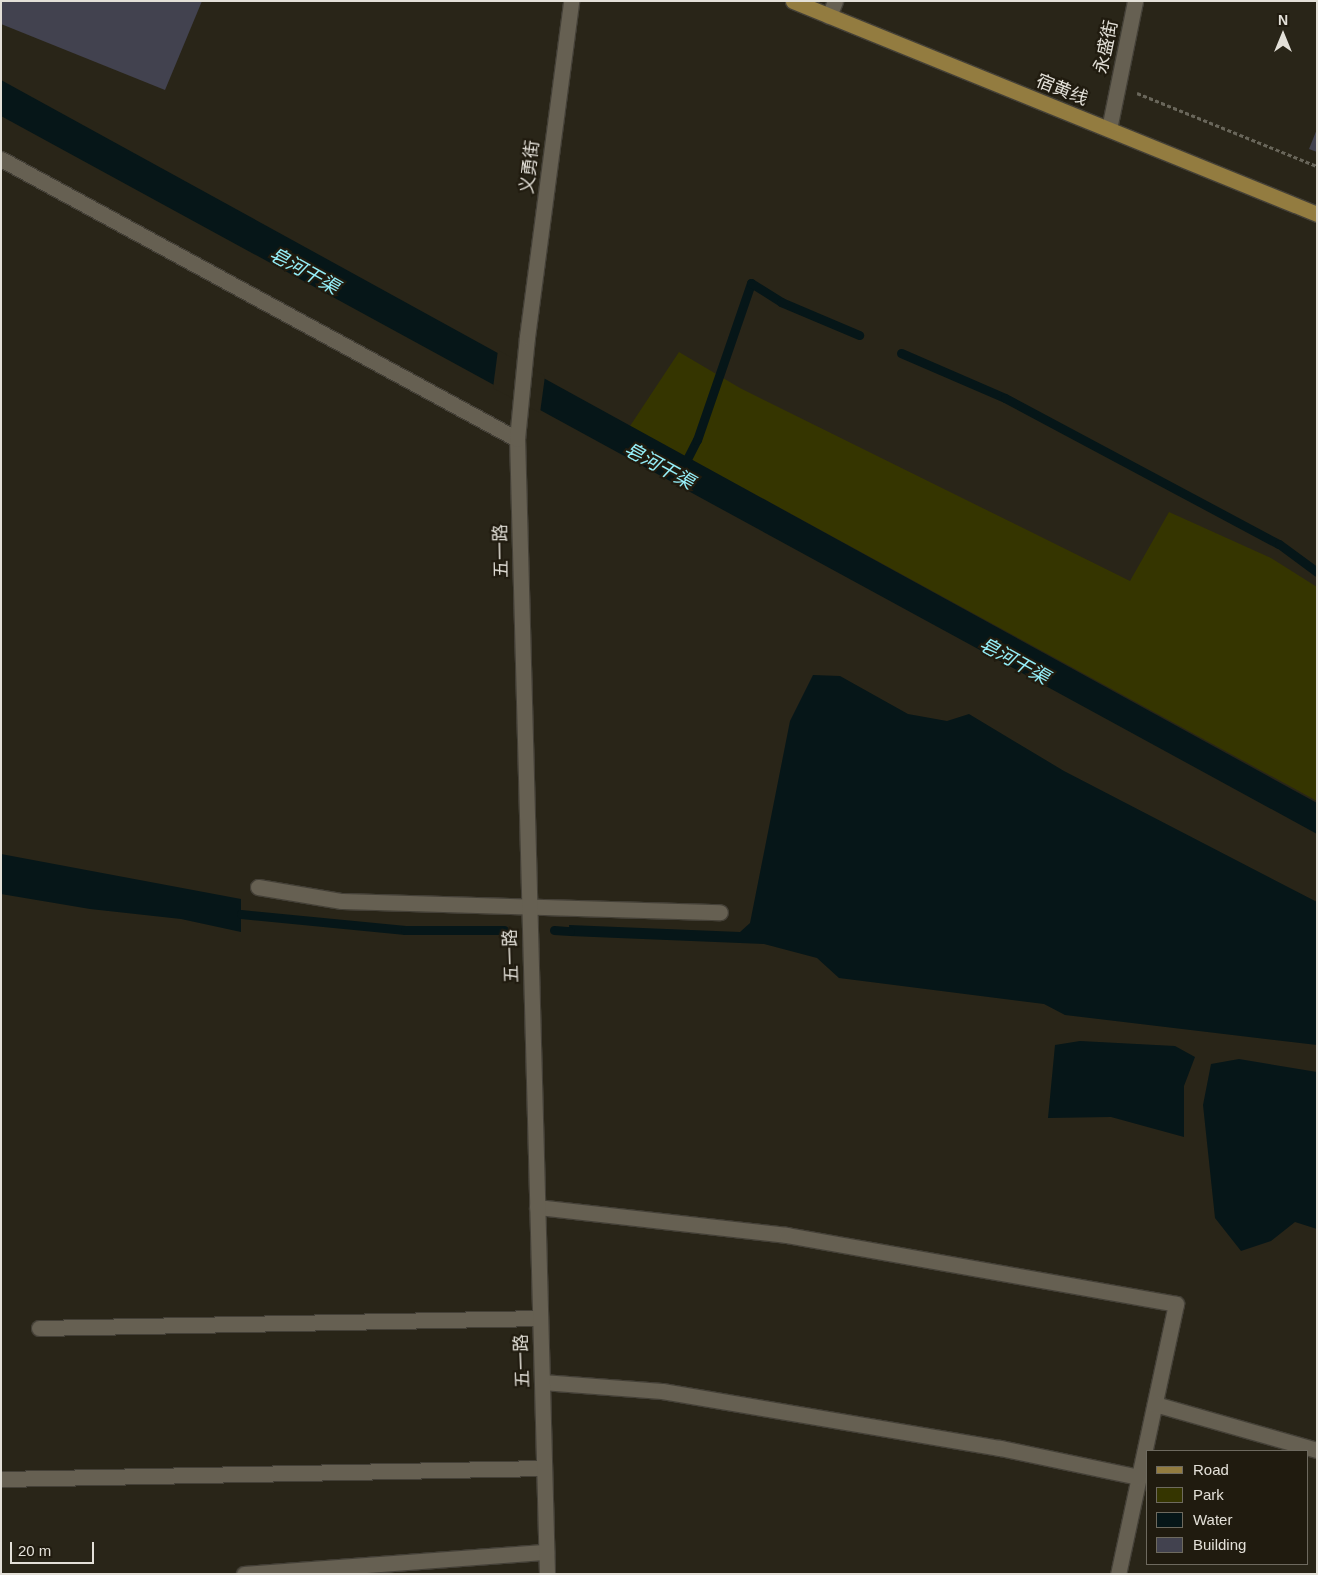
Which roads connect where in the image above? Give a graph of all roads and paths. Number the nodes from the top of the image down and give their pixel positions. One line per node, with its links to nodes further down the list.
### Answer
1 (571, 1): 11 (street, 义勇街)
2 (793, 1): 5 (main road, 宿黄线)
3 (835, 1): 5 (street)
4 (1135, 1): 6 (street, 永盛街)
5 (829, 16): 7 (main road, 宿黄线)
6 (1118, 85): 7 (street, 永盛街); 9 (path)
7 (1109, 129): 10 (main road, 宿黄线)
8 (1, 159): 12 (street)
9 (1317, 166)
10 (1317, 214)
11 (526, 337): 12 (street, 五一路)
12 (517, 440): 14 (street, 五一路)
13 (258, 887): 14 (street)
14 (528, 907): 15 (street); 16 (street, 五一路)
15 (720, 912)
16 (537, 1207): 17 (street, 五一路); 20 (street)
17 (540, 1318): 18 (street); 19 (street, 五一路)
18 (38, 1328)
19 (542, 1382): 22 (street, 五一路); 23 (street)
20 (1155, 1404): 21 (street); 23 (street)
21 (1317, 1450)
22 (544, 1468): 24 (street); 25 (street, 五一路)
23 (1139, 1477): 28 (street)
24 (1, 1479)
25 (546, 1552): 26 (street); 27 (street, 五一路)
26 (244, 1574)
27 (547, 1574)
28 (1118, 1574)

